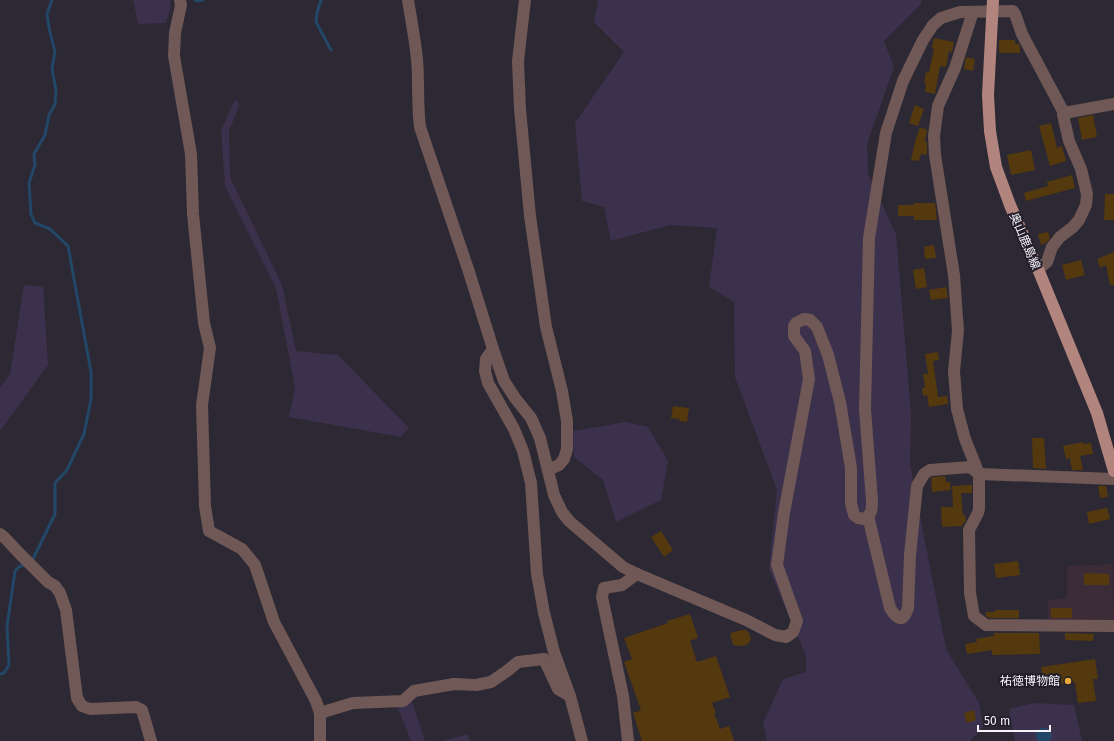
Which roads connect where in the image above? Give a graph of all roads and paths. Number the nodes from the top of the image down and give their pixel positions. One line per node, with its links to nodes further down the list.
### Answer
1 (180, 0): 19 (street)
2 (408, 0): 9 (street)
3 (525, 0): 10 (street)
4 (992, 5): 5 (street); 7 (street); 8 (main road, 奥山鹿島線)
5 (970, 12): 12 (street); 14 (street)
6 (1114, 104): 7 (street)
7 (1064, 113): 8 (street)
8 (1038, 269): 11 (main road, 奥山鹿島線)
9 (493, 349): 10 (street); 18 (street)
10 (548, 470): 16 (street)
11 (1114, 471)
12 (978, 474): 13 (street); 14 (street); 17 (street)
13 (1114, 479)
14 (868, 516): 16 (street)
15 (0, 534): 20 (street)
16 (637, 574): 23 (street)
17 (1114, 626)
18 (570, 696): 19 (street); 22 (street)
19 (320, 713): 21 (street)
20 (151, 741)
21 (320, 741)
22 (582, 741)
23 (628, 741)

